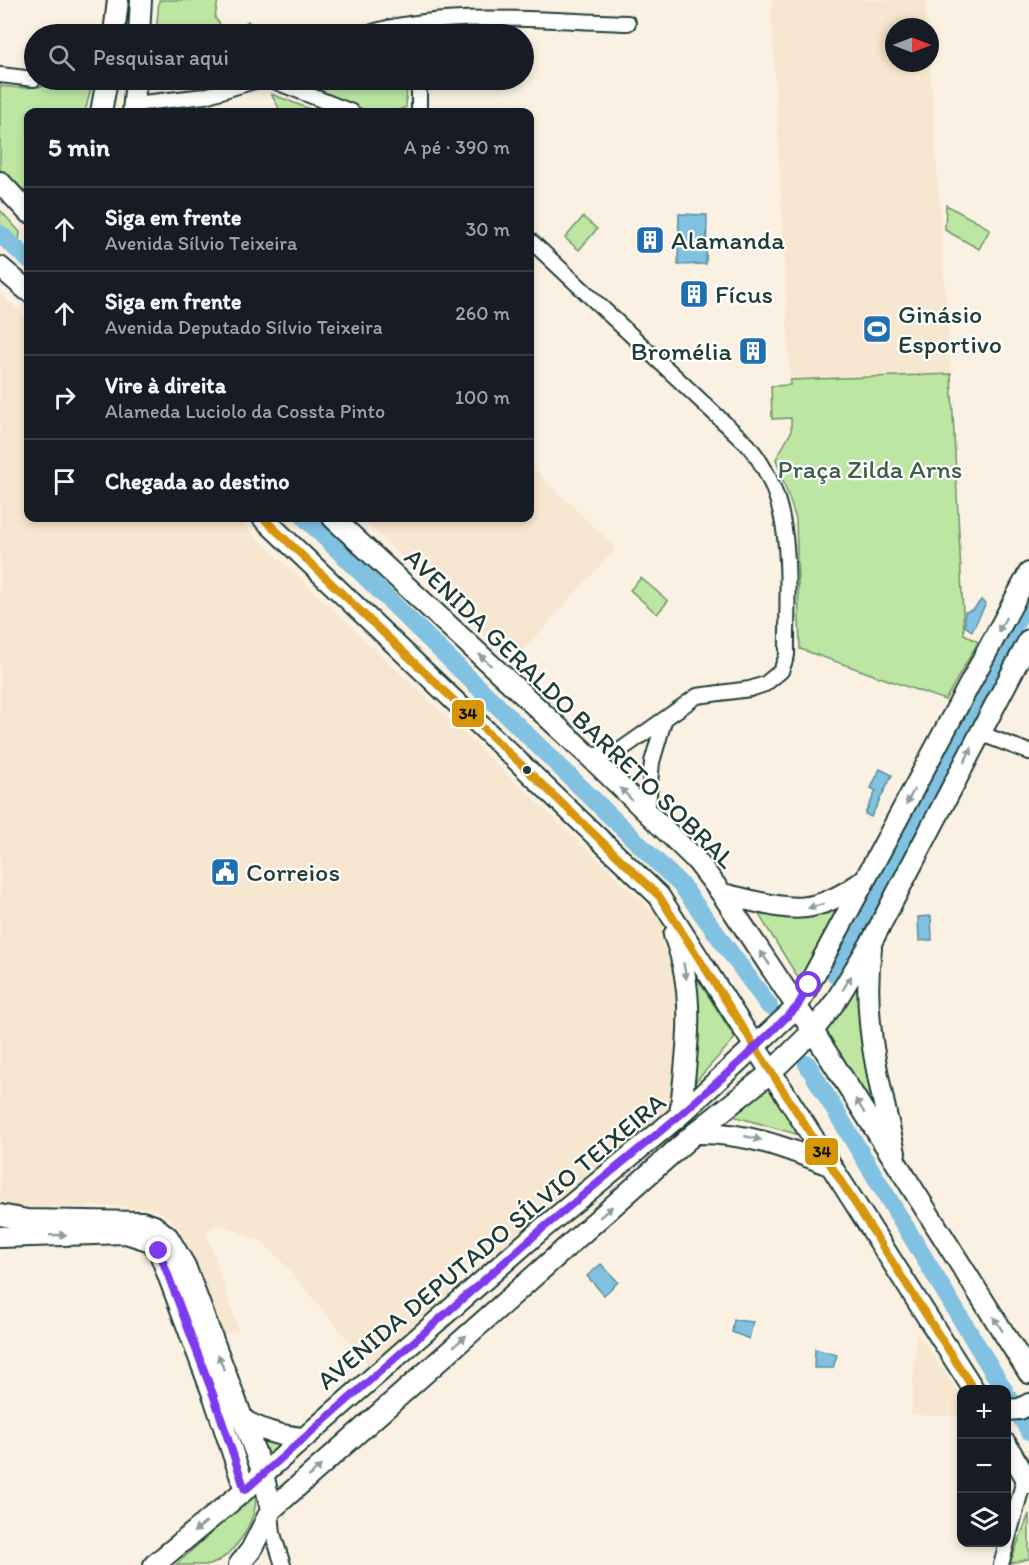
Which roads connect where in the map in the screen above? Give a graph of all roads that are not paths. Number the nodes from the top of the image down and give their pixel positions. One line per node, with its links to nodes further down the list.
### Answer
1 (118, 0): 4 (main road)
2 (141, 0): 5 (main road)
3 (628, 23): 6 (street)
4 (113, 24)
5 (140, 24)
6 (440, 24)
7 (0, 75): 8 (street)
8 (24, 78)
9 (105, 90): 14 (main road)
10 (135, 90): 15 (main road)
11 (225, 90): 15 (street)
12 (296, 90): 16 (street)
13 (419, 90): 17 (street)
14 (102, 108)
15 (134, 108)
16 (342, 108)
17 (419, 108)
18 (0, 182): 19 (main road)
19 (24, 208)
20 (534, 244): 27 (street)
21 (0, 267): 22 (main road)
22 (24, 288)
23 (267, 522): 34 (main road)
24 (337, 522): 30 (main road, AVENIDA GERALDO BARRETO SOBRAL, one-way to 24)
25 (1029, 573): 32 (main road, one-way to 32)
26 (1029, 640): 28 (main road)
27 (664, 722): 30 (street); 31 (street)
28 (980, 733): 29 (street); 35 (main road, one-way to 28)
29 (1029, 752)
30 (589, 756): 31 (main road, AVENIDA GERALDO BARRETO SOBRAL, one-way to 30)
31 (647, 816): 33 (main road, AVENIDA GERALDO BARRETO SOBRAL)
32 (867, 878): 33 (main road, one-way to 33); 36 (main road)
33 (722, 894): 36 (main road, AVENIDA GERALDO BARRETO SOBRAL, one-way to 33)
34 (659, 896): 38 (main road); 40 (main road, one-way to 40)
35 (872, 941): 37 (main road, one-way to 35); 43 (main road)
36 (797, 1007): 37 (main road, AVENIDA GERALDO BARRETO SOBRAL); 38 (main road, AVENIDA DEPUTADO SÍLVIO TEIXEIRA)
37 (813, 1031): 39 (main road, AVENIDA DEPUTADO SÍLVIO TEIXEIRA); 43 (main road, AVENIDA GERALDO BARRETO SOBRAL, one-way to 37)
38 (754, 1049): 39 (main road); 40 (main road, AVENIDA DEPUTADO SÍLVIO TEIXEIRA)
39 (770, 1073): 41 (main road, AVENIDA DEPUTADO SÍLVIO TEIXEIRA); 42 (main road)
40 (680, 1115): 51 (main road, AVENIDA DEPUTADO SÍLVIO TEIXEIRA)
41 (695, 1133): 42 (main road, one-way to 42); 56 (main road, AVENIDA DEPUTADO SÍLVIO TEIXEIRA, one-way to 41)
42 (830, 1165): 47 (main road)
43 (898, 1167): 46 (main road, AVENIDA GERALDO BARRETO SOBRAL, one-way to 43)
44 (0, 1215): 50 (main road, one-way to 44)
45 (0, 1237): 55 (main road, one-way to 55)
46 (1029, 1373)
47 (972, 1385)
48 (1029, 1404): 49 (main road)
49 (1011, 1410)
50 (240, 1418): 51 (main road); 53 (main road)
51 (302, 1438): 53 (main road, AVENIDA DEPUTADO SÍLVIO TEIXEIRA)
52 (1011, 1452): 54 (main road)
53 (263, 1473): 55 (main road, AVENIDA DEPUTADO SÍLVIO TEIXEIRA); 56 (main road)
54 (1027, 1479): 60 (street)
55 (245, 1490): 57 (main road, one-way to 57)
56 (271, 1510): 58 (main road, AVENIDA DEPUTADO SÍLVIO TEIXEIRA); 59 (street)
57 (154, 1565)
58 (238, 1565)
59 (283, 1565)
60 (1001, 1565)

